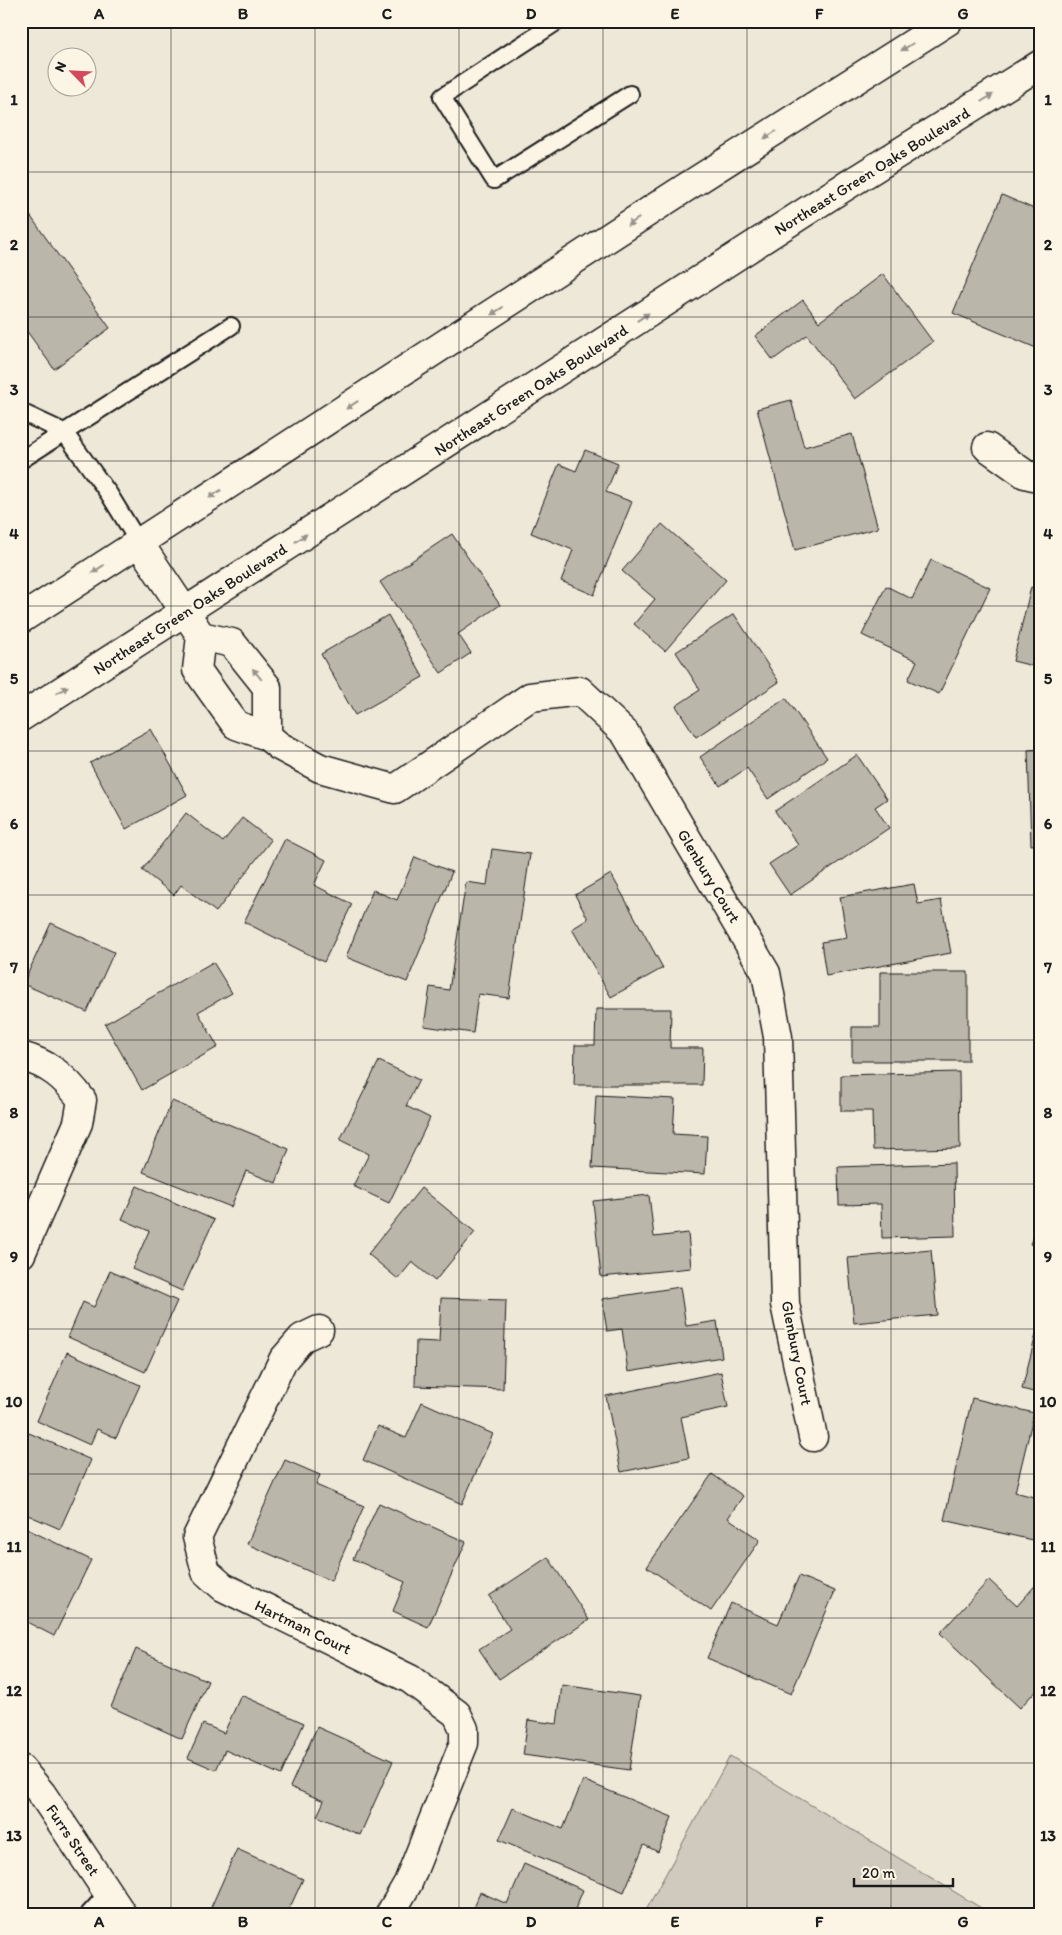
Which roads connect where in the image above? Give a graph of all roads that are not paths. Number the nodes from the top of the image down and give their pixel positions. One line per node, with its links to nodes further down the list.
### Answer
1 (558, 21): 4 (lane)
2 (948, 21): 11 (street, one-way to 11)
3 (1041, 64): 12 (street, Northeast Green Oaks Boulevard, one-way to 3)
4 (630, 94)
5 (231, 326): 7 (lane)
6 (21, 412): 7 (lane)
7 (64, 432): 9 (lane); 11 (lane)
8 (987, 447): 10 (street)
9 (21, 460)
10 (1041, 478)
11 (139, 543): 12 (street); 13 (street, one-way to 13)
12 (186, 612): 14 (street); 15 (street, Northeast Green Oaks Boulevard, one-way to 12)
13 (21, 619)
14 (201, 636): 16 (street, Glenbury Court); 16 (street, one-way to 14)
15 (21, 717)
16 (267, 736): 20 (street, Glenbury Court)
17 (21, 1056): 18 (street)
18 (21, 1254)
19 (319, 1330): 24 (street, Hartman Court)
20 (813, 1437)
21 (21, 1769): 22 (street, Furrs Street)
22 (115, 1903): 23 (lane)
23 (89, 1914)
24 (390, 1914)

